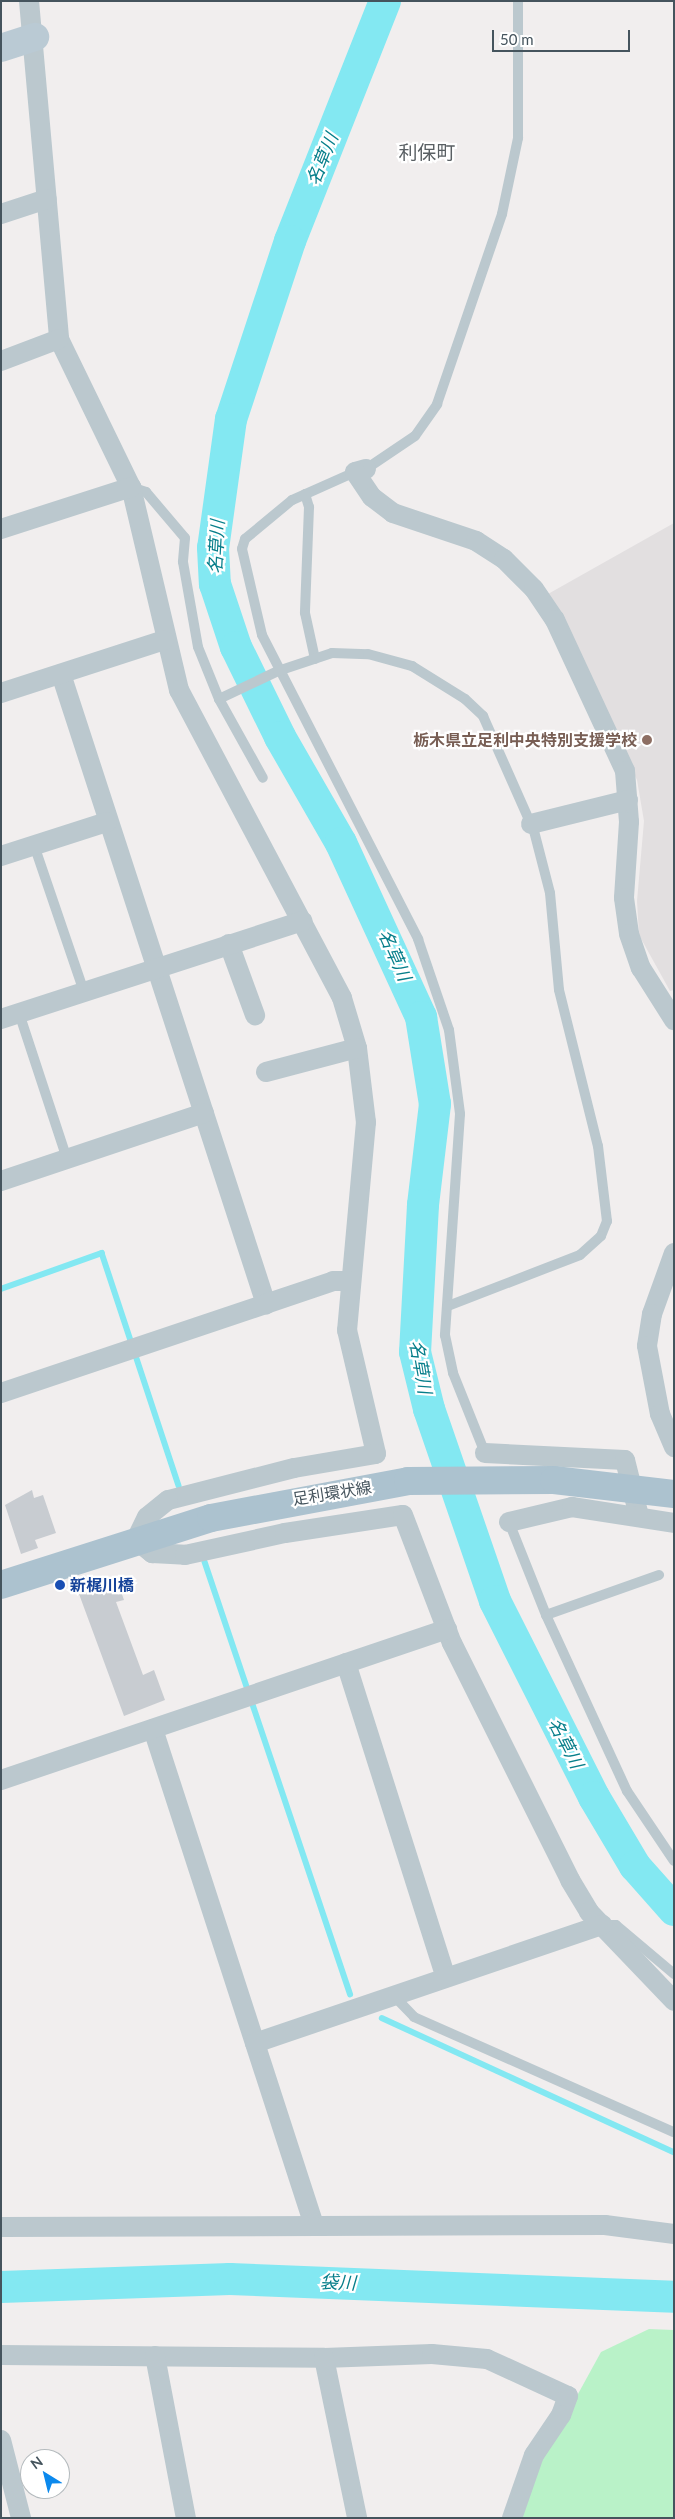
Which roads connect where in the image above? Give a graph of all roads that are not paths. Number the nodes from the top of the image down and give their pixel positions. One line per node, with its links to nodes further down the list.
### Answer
1 (29, 1): 3 (street)
2 (518, 1): 9 (lane)
3 (35, 36): 4 (street); 5 (street)
4 (1, 48)
5 (47, 199): 6 (street); 7 (street)
6 (1, 214)
7 (59, 339): 8 (street); 10 (street)
8 (1, 361)
9 (361, 470): 11 (lane); 20 (street)
10 (131, 487): 12 (street); 13 (street); 18 (lane)
11 (304, 494): 14 (lane); 15 (lane)
12 (1, 529)
13 (164, 640): 16 (street); 25 (street)
14 (315, 659): 15 (lane); 22 (lane)
15 (280, 671): 18 (lane); 40 (lane)
16 (61, 674): 17 (street); 21 (street)
17 (1, 693)
18 (219, 699): 19 (lane)
19 (263, 778)
20 (628, 800): 22 (street); 29 (street)
21 (107, 822): 23 (street); 27 (street)
22 (531, 824): 40 (lane)
23 (34, 846): 24 (street); 28 (lane)
24 (1, 856)
25 (302, 920): 26 (street); 32 (street)
26 (229, 944): 27 (street); 30 (street)
27 (155, 968): 28 (street); 34 (street)
28 (84, 992): 31 (street)
29 (670, 1008)
30 (255, 1015)
31 (10, 1016): 35 (lane)
32 (357, 1048): 33 (street); 38 (street)
33 (266, 1072)
34 (204, 1113): 35 (street); 39 (street)
35 (67, 1159): 36 (street)
36 (1, 1181)
37 (674, 1253): 42 (street)
38 (351, 1281): 39 (street); 48 (street)
39 (266, 1304): 41 (street)
40 (448, 1306): 43 (lane)
41 (1, 1393)
42 (674, 1447)
43 (485, 1453): 45 (street)
44 (664, 1492): 48 (main road, 足利環状線)
45 (639, 1516): 46 (street); 47 (street)
46 (509, 1522): 51 (lane)
47 (674, 1523)
48 (136, 1540): 50 (main road, 足利環状線); 52 (street)
49 (659, 1575): 51 (lane)
50 (1, 1585)
51 (546, 1615): 56 (lane)
52 (447, 1629): 53 (street); 57 (street)
53 (346, 1663): 54 (street); 59 (street)
54 (153, 1729): 55 (street); 62 (street)
55 (1, 1780)
56 (674, 1861)
57 (602, 1926): 58 (lane); 59 (street); 61 (street)
58 (674, 1974)
59 (446, 1978): 60 (street)
60 (394, 1996): 62 (street); 63 (lane)
61 (674, 2001)
62 (255, 2043): 64 (street)
63 (674, 2132)
64 (314, 2225): 65 (street); 66 (street)
65 (1, 2227)
66 (674, 2234)
67 (1, 2355): 68 (street)
68 (155, 2356): 69 (street); 72 (street)
69 (324, 2358): 73 (street); 74 (street)
70 (1, 2440): 71 (street)
71 (21, 2518)
72 (186, 2518)
73 (357, 2518)
74 (512, 2518)

